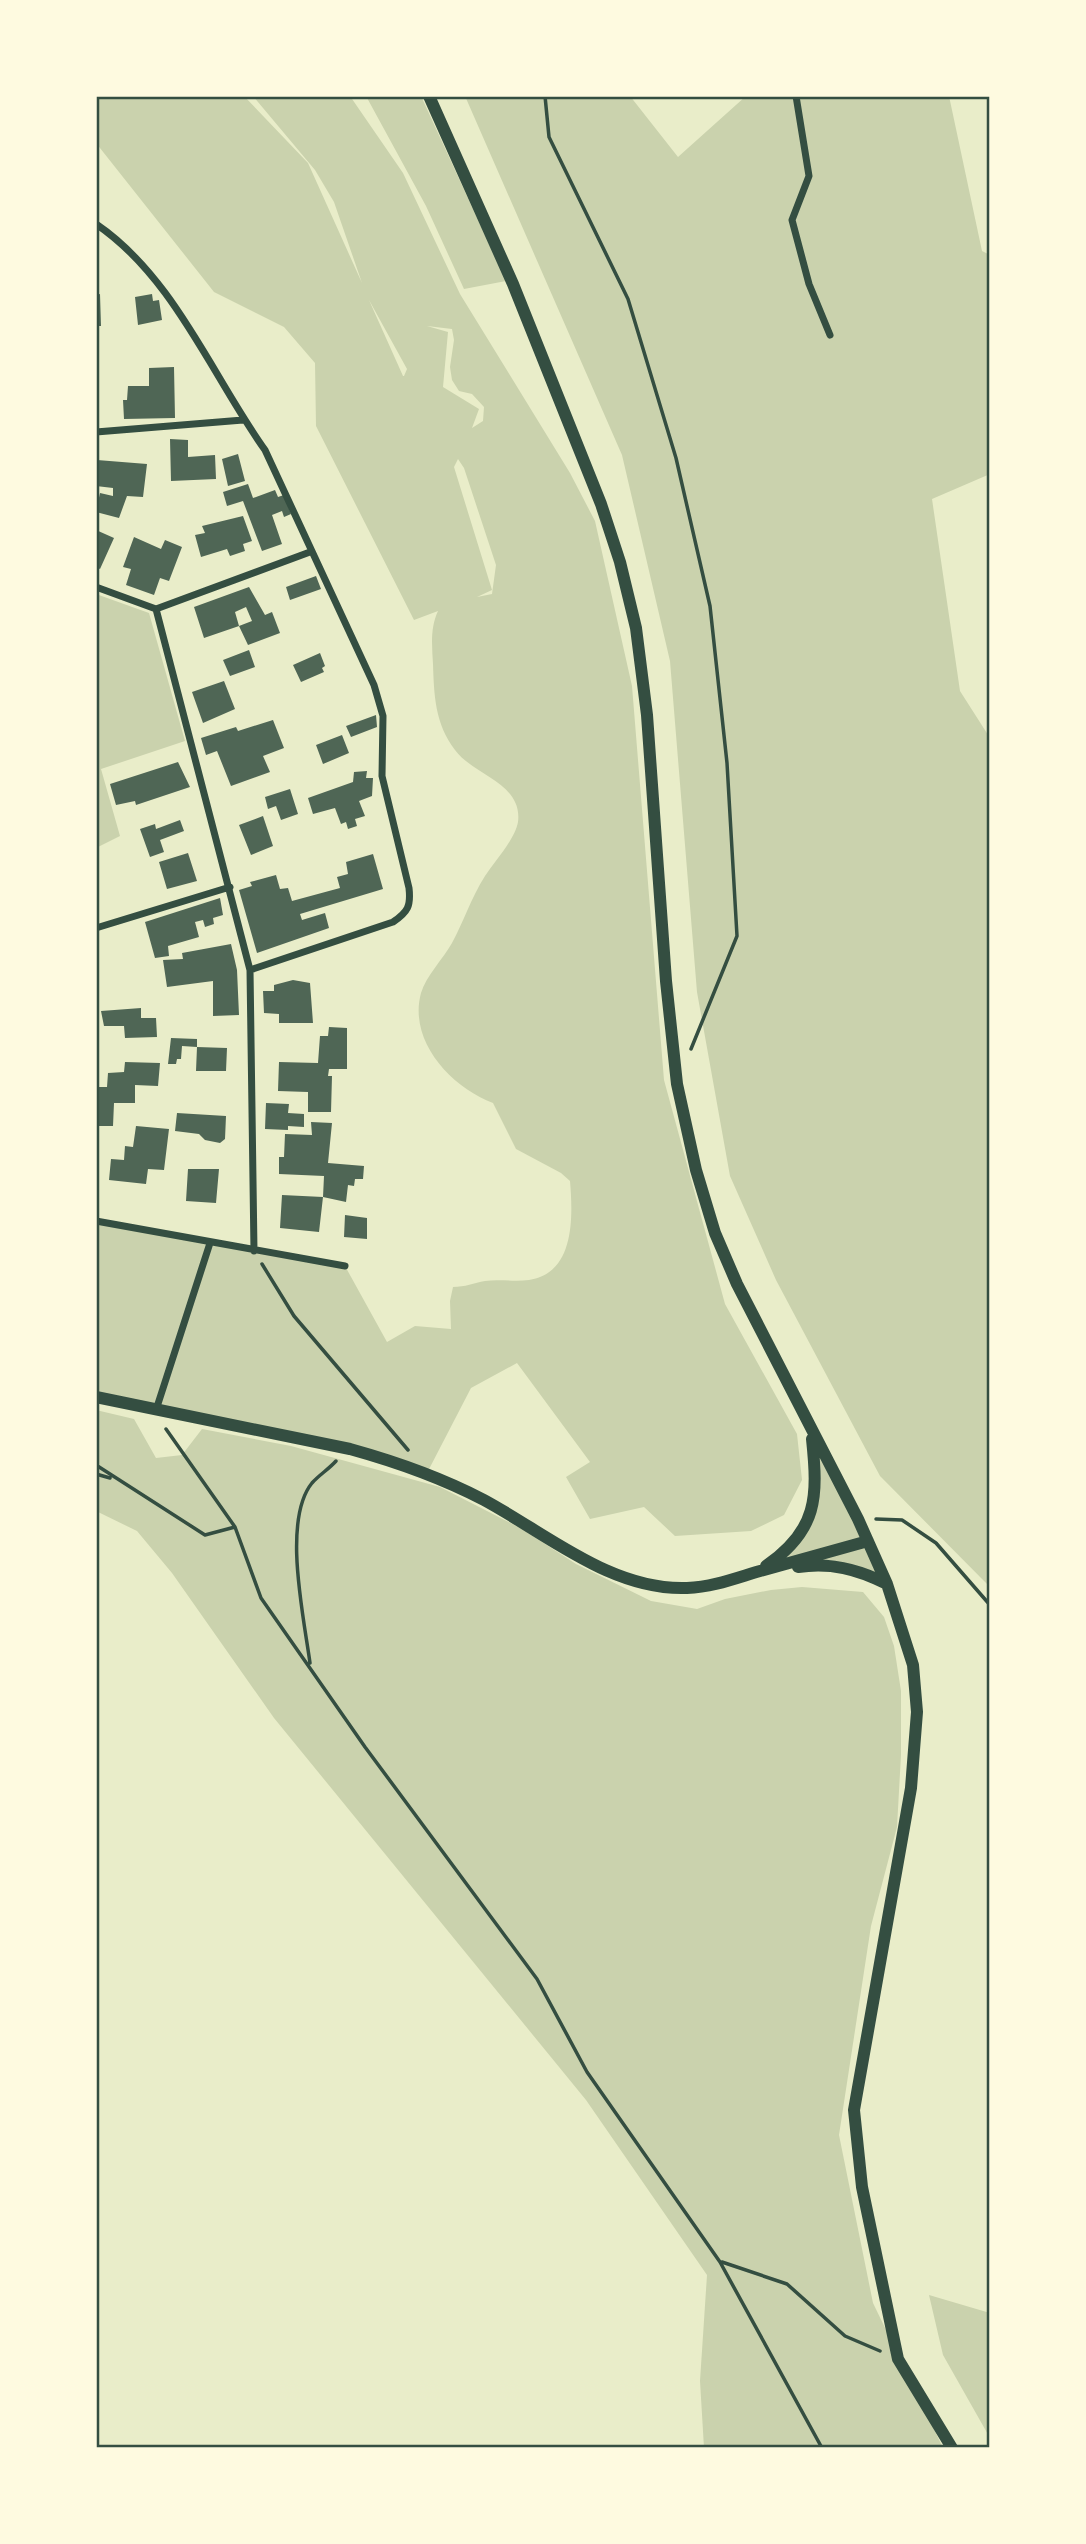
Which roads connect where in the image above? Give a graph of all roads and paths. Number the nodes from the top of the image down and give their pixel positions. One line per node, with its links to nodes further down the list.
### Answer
1 (429, 96): 14 (street)
2 (545, 96): 14 (path)
3 (796, 96): 5 (street)
4 (96, 224): 6 (street)
5 (830, 335)
6 (243, 420): 7 (street); 8 (street)
7 (96, 432)
8 (310, 552): 10 (street); 13 (street)
9 (96, 587): 10 (street)
10 (156, 609): 11 (street)
11 (230, 887): 12 (street); 13 (street)
12 (96, 928)
13 (250, 970): 17 (street)
14 (677, 1084): 21 (street)
15 (96, 1221): 16 (street)
16 (210, 1243): 17 (street); 20 (street)
17 (254, 1251): 18 (street); 24 (path)
18 (345, 1266)
19 (96, 1397): 20 (street)
20 (156, 1410): 22 (street); 28 (path)
21 (811, 1431): 27 (street); 30 (street)
22 (350, 1449): 24 (street); 33 (path)
23 (96, 1465): 26 (path)
24 (427, 1473): 30 (street)
25 (96, 1474): 26 (path)
26 (116, 1480): 28 (path)
27 (858, 1519): 29 (street); 32 (path)
28 (235, 1527): 33 (path)
29 (868, 1541): 30 (street); 31 (street)
30 (756, 1572): 31 (street)
31 (887, 1584): 35 (street)
32 (990, 1605)
33 (310, 1665): 34 (path)
34 (720, 2262): 35 (path); 36 (path)
35 (898, 2359): 37 (street)
36 (822, 2448)
37 (952, 2448)

